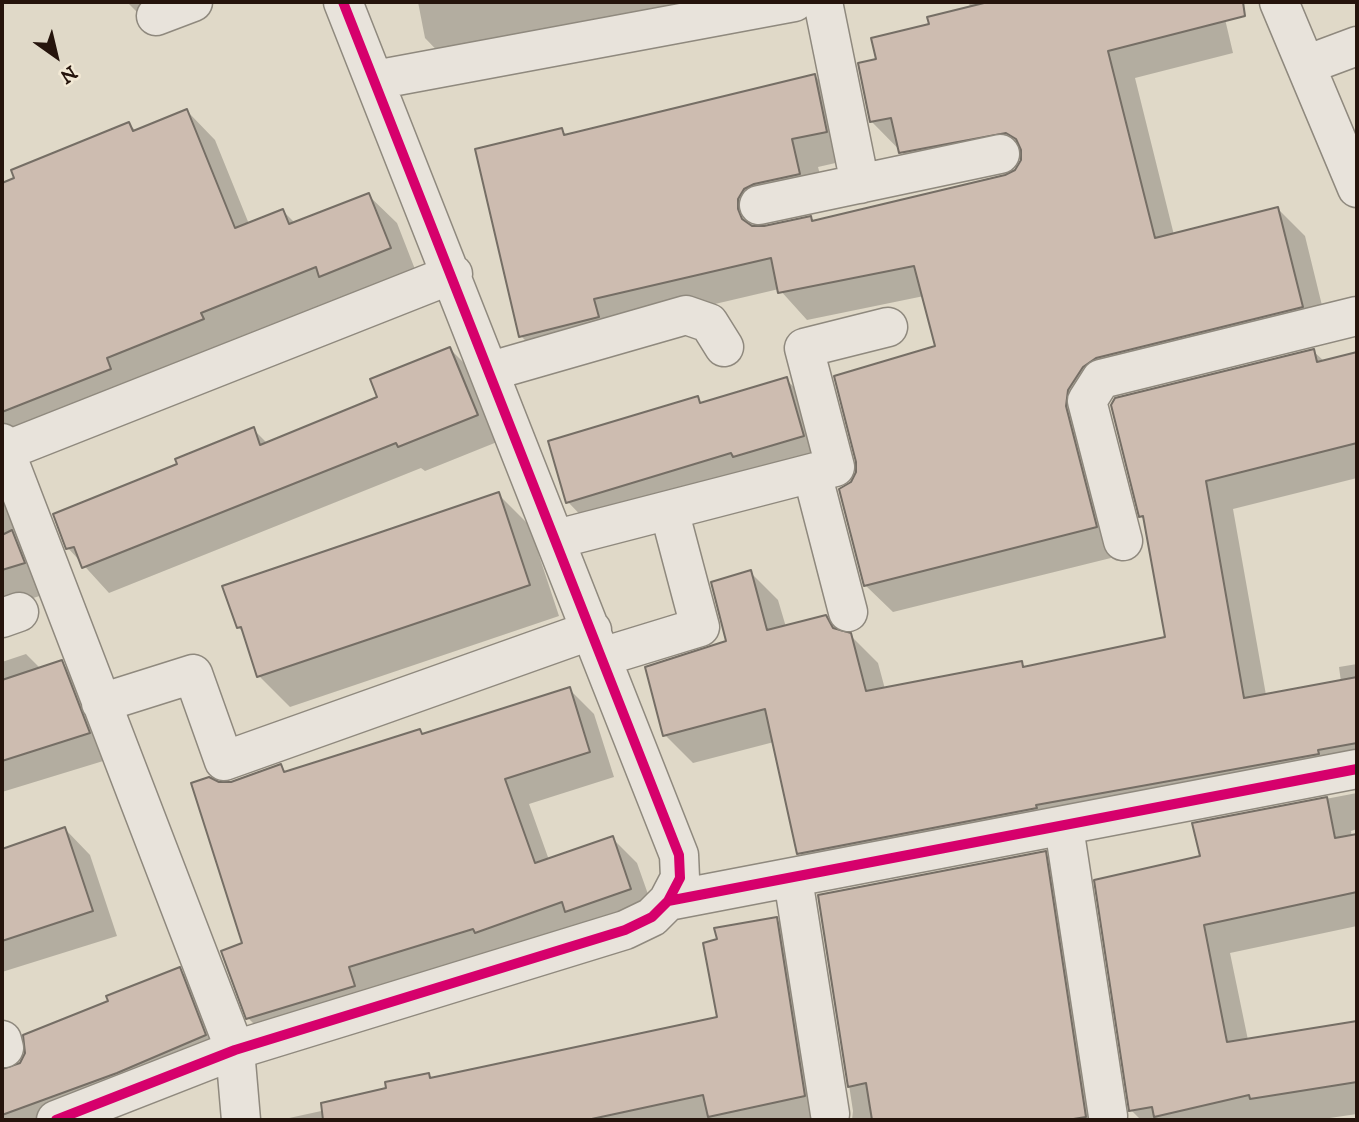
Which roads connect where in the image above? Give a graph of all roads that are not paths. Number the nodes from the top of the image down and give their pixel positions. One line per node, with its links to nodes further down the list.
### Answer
1 (193, 2): 6 (street)
2 (344, 2): 9 (street)
3 (794, 2): 9 (street)
4 (822, 2): 11 (street)
5 (1279, 2): 8 (street)
6 (156, 16)
7 (1357, 46): 8 (street)
8 (1306, 65): 12 (street)
9 (375, 80): 14 (street)
10 (1000, 154): 11 (street)
11 (860, 184): 13 (street)
12 (1357, 188)
13 (759, 205)
14 (453, 274): 18 (street); 19 (street)
15 (1357, 316): 23 (street)
16 (888, 327): 20 (street)
17 (724, 346): 18 (street)
18 (491, 371): 22 (street)
19 (3, 447): 26 (street)
20 (812, 473): 21 (street); 24 (street)
21 (669, 510): 22 (street); 25 (street)
22 (557, 540): 25 (street)
23 (1122, 541)
24 (848, 612)
25 (597, 643): 26 (street); 30 (street)
26 (101, 703): 31 (street)
27 (1357, 769): 28 (street)
28 (1064, 827): 29 (street); 33 (street)
29 (793, 879): 30 (street); 32 (street)
30 (668, 901): 31 (street)
31 (235, 1050): 34 (street); 35 (street)
32 (830, 1114)
33 (1108, 1116)
34 (56, 1120)
35 (241, 1120)

